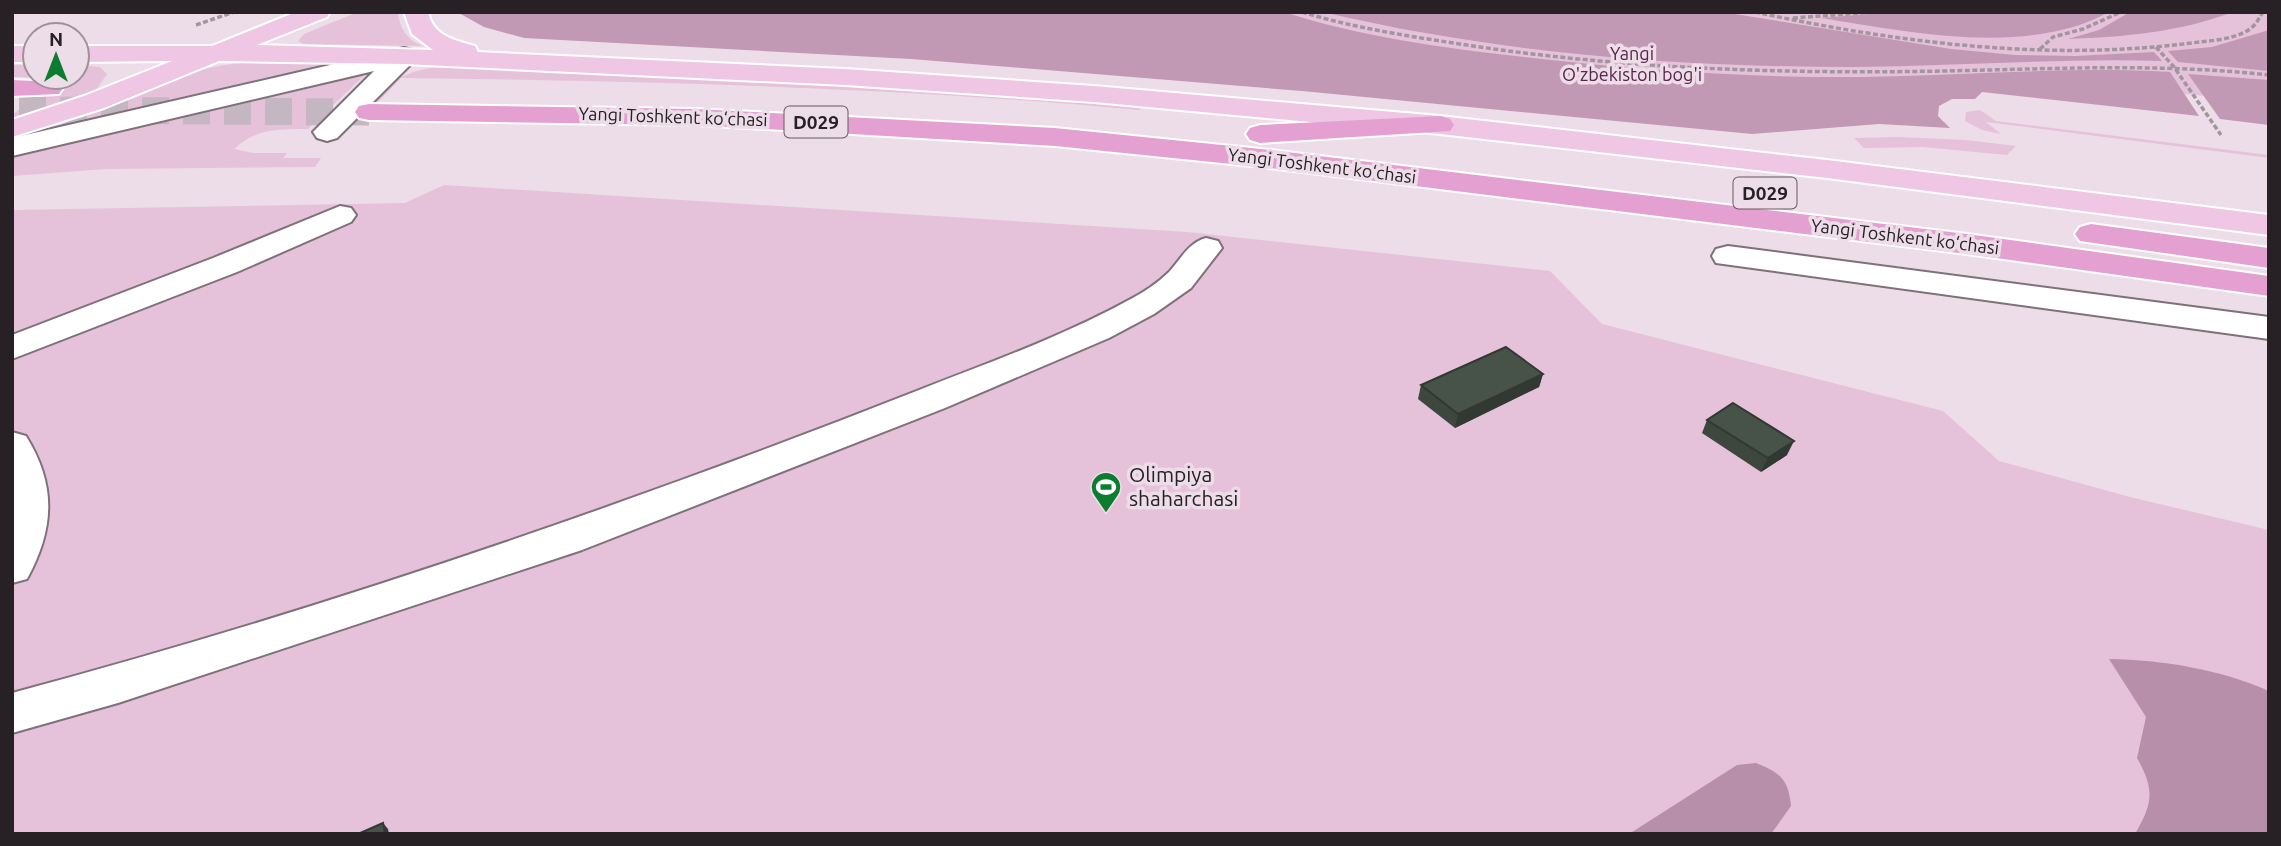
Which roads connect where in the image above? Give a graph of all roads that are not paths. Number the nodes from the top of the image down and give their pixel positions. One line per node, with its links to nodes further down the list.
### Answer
1 (279, 12): 4 (main road)
2 (318, 12): 5 (main road)
3 (416, 12): 9 (main road)
4 (91, 52)
5 (218, 52): 6 (main road); 7 (main road); 12 (main road)
6 (91, 54)
7 (404, 56): 9 (main road); 16 (lane); 18 (lane)
8 (91, 57): 12 (main road)
9 (558, 63): 15 (main road)
10 (391, 89): 17 (highway, Yangi Toshkent ko‘chasi / D029)
11 (44, 91): 13 (highway)
12 (94, 102): 13 (main road)
13 (14, 109)
14 (369, 112): 24 (highway, Yangi Toshkent ko‘chasi / D029)
15 (1440, 125): 17 (highway); 20 (main road)
16 (327, 132)
17 (1260, 134): 23 (highway, Yangi Toshkent ko‘chasi / D029)
18 (12, 147)
19 (340, 215): 26 (lane)
20 (2269, 225)
21 (1206, 248): 29 (lane)
22 (1728, 256): 25 (lane)
23 (2269, 258)
24 (2269, 286)
25 (2269, 328)
26 (12, 348)
27 (12, 445): 28 (lane)
28 (12, 567)
29 (12, 713)

